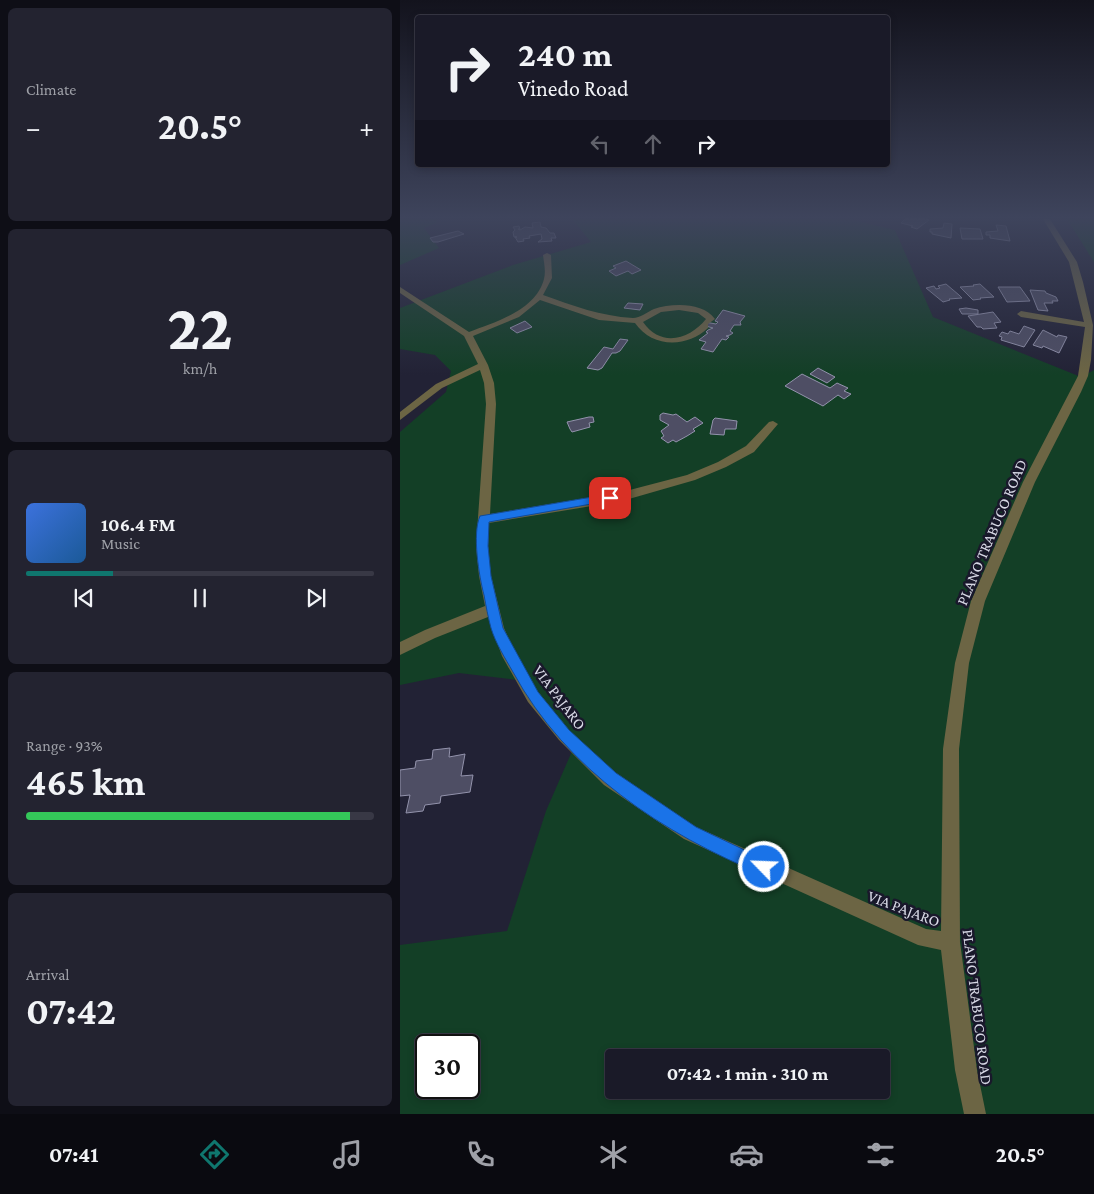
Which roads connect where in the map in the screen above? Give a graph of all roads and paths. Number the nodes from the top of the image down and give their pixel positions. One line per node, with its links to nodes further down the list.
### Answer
1 (548, 271): 4 (street)
2 (1075, 271): 7 (street, PLANO TRABUCO ROAD)
3 (403, 294): 8 (street, VIA PAJARO)
4 (540, 297): 6 (street); 8 (street)
5 (1021, 314): 7 (street)
6 (638, 321): 6 (street)
7 (1089, 325): 15 (street, PLANO TRABUCO ROAD)
8 (468, 335): 9 (street, VIA PAJARO)
9 (483, 365): 10 (street); 12 (street, VIA PAJARO)
10 (400, 417)
11 (773, 424): 12 (street)
12 (484, 519): 13 (street, VIA PAJARO)
13 (493, 609): 14 (street); 15 (street, VIA PAJARO)
14 (400, 649)
15 (950, 942): 16 (street, PLANO TRABUCO ROAD)
16 (975, 1114)

